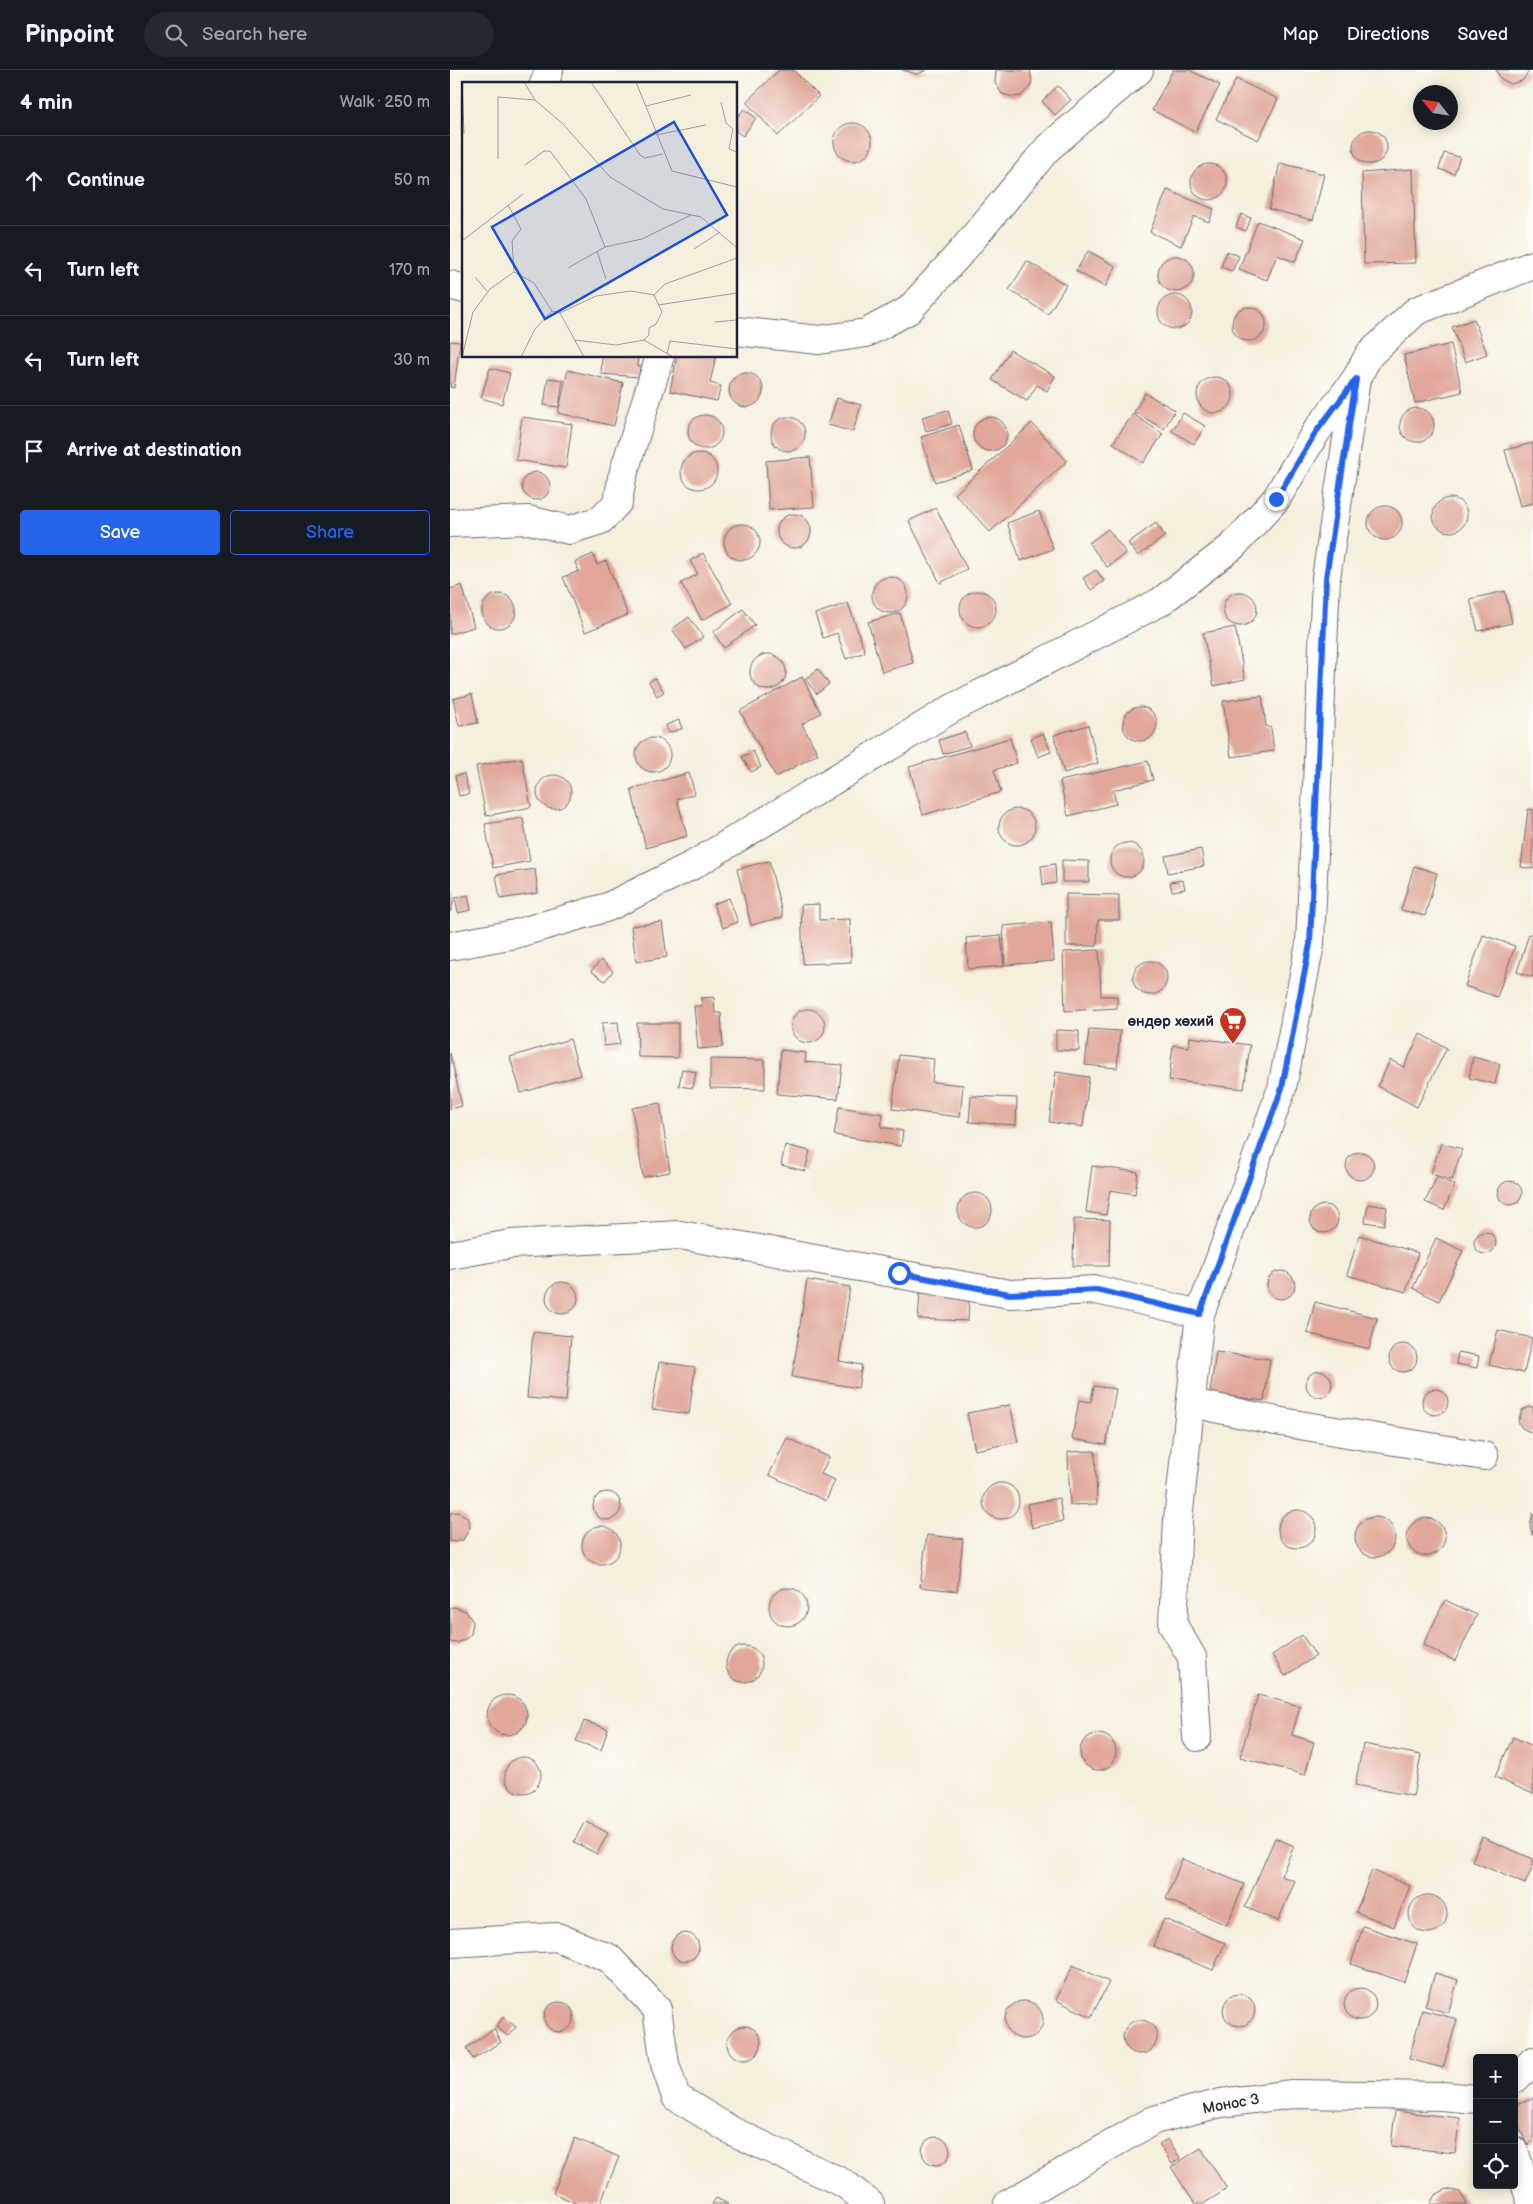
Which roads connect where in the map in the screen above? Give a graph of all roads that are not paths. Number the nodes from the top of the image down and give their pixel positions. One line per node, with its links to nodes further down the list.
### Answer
1 (549, 70): 3 (street)
2 (1139, 70): 5 (street)
3 (545, 82)
4 (1533, 265): 7 (street)
5 (738, 331)
6 (659, 358): 8 (street)
7 (1356, 379): 9 (street); 11 (street)
8 (450, 523)
9 (450, 946)
10 (450, 1255): 11 (street)
11 (1200, 1314): 12 (street)
12 (1192, 1403): 13 (street); 14 (street)
13 (1484, 1456)
14 (1197, 1737)
15 (450, 1943): 20 (street)
16 (1533, 2061): 17 (street)
17 (1518, 2076)
18 (1473, 2099): 21 (street, Монос 3)
19 (1518, 2163): 22 (street)
20 (870, 2204)
21 (1008, 2204)
22 (1532, 2204)

